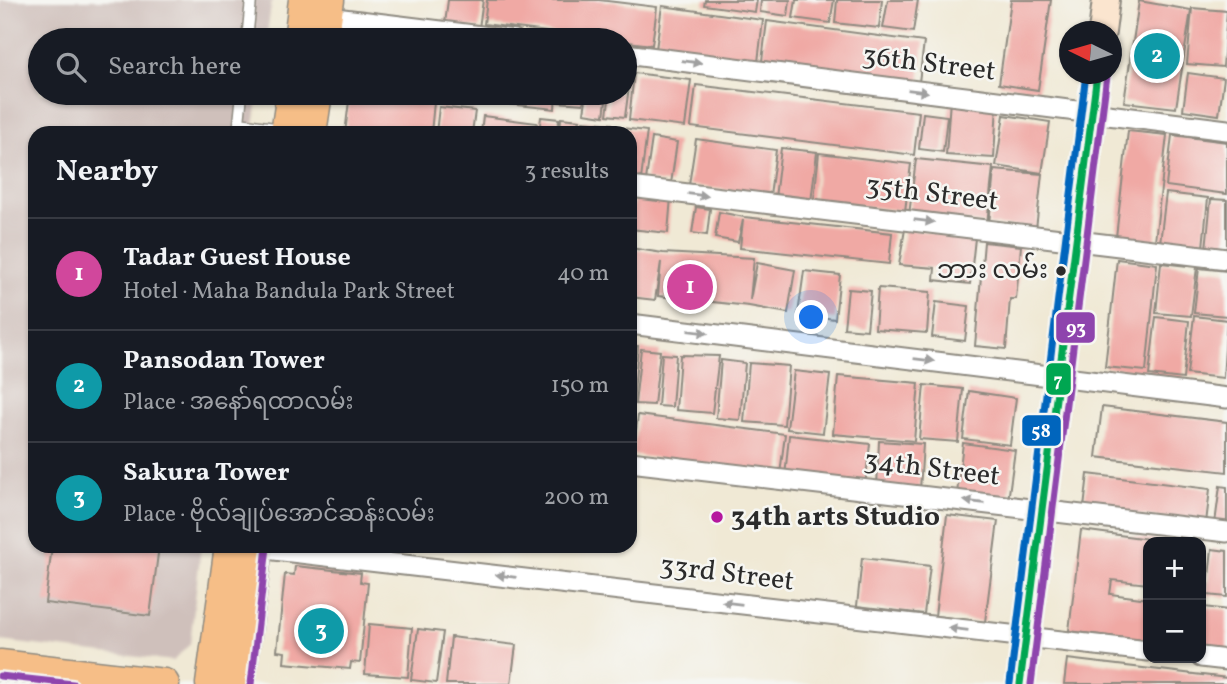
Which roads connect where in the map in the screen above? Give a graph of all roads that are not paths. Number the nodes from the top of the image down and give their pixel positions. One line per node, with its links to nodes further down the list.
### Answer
1 (251, 0): 5 (lane)
2 (1106, 0): 4 (main road)
3 (321, 14): 6 (main road); 7 (street)
4 (1103, 21)
5 (248, 28)
6 (309, 28)
7 (425, 28)
8 (637, 55): 13 (street, 36th Street, one-way to 13)
9 (1096, 84): 13 (main road)
10 (241, 105): 14 (lane)
11 (293, 105): 15 (main road)
12 (310, 105): 16 (main road)
13 (1092, 112): 17 (street, 36th Street); 19 (main road)
14 (258, 126)
15 (295, 126)
16 (298, 126)
17 (1227, 130)
18 (637, 188): 19 (street, 35th Street, one-way to 19)
19 (1076, 239): 20 (street, 35th Street); 22 (main road)
20 (1227, 259)
21 (637, 325): 22 (street, one-way to 22)
22 (1059, 377): 23 (street); 25 (main road)
23 (1227, 398)
24 (637, 463): 25 (street, 34th Street, one-way to 24)
25 (1042, 510): 26 (street, 34th Street); 30 (main road)
26 (1227, 532)
27 (246, 553): 37 (main road)
28 (248, 553): 35 (main road)
29 (300, 553): 30 (street, 33rd Street, one-way to 29)
30 (1026, 636): 31 (street, 33rd Street); 39 (main road)
31 (1143, 650)
32 (1206, 658): 33 (street)
33 (1227, 660)
34 (0, 665): 36 (main road)
35 (242, 670): 38 (main road)
36 (164, 684)
37 (211, 684)
38 (257, 684)
39 (1020, 684)

